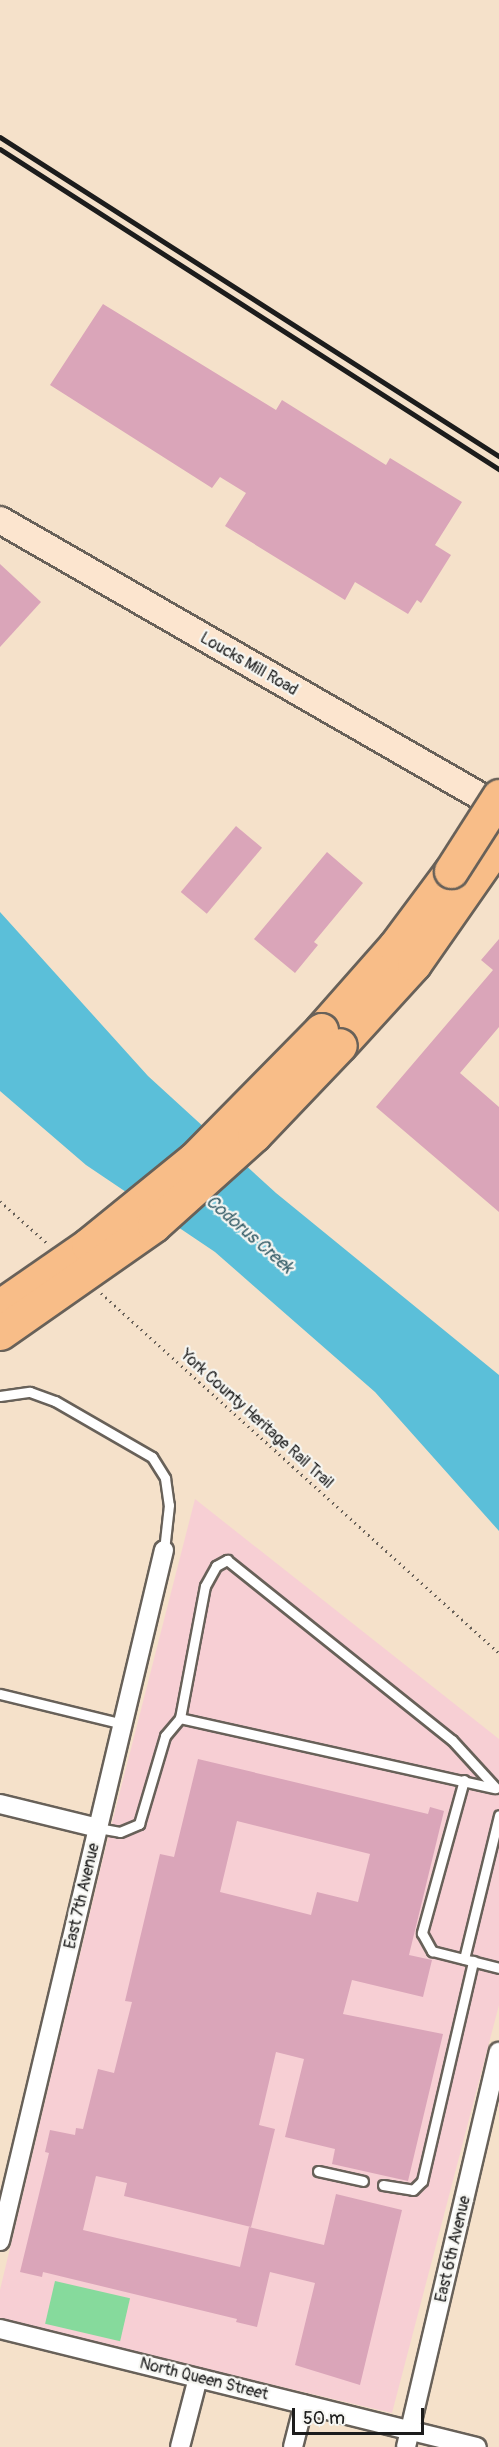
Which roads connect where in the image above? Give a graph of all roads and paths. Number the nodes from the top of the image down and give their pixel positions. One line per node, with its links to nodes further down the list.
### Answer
1 (0, 520): 3 (street, Loucks Mill Road)
2 (499, 796): 5 (highway, bridge)
3 (499, 807)
4 (499, 842): 5 (highway)
5 (461, 877): 6 (highway)
6 (331, 1037): 10 (highway, bridge); 11 (highway, bridge)
7 (0, 1201): 8 (path)
8 (55, 1250)
9 (99, 1291): 14 (path, York County Heritage Rail Trail)
10 (0, 1306)
11 (0, 1333)
12 (0, 1396): 13 (lane)
13 (164, 1550): 17 (street, East 7th Avenue)
14 (499, 1653)
15 (0, 1694): 17 (lane)
16 (180, 1718): 18 (lane); 19 (lane); 22 (lane)
17 (123, 1724): 22 (street, East 7th Avenue)
18 (464, 1780): 19 (lane); 23 (lane)
19 (497, 1789)
20 (0, 1804): 22 (street)
21 (499, 1815): 23 (lane)
22 (98, 1828): 29 (street, East 7th Avenue)
23 (469, 1960): 24 (lane); 28 (lane)
24 (499, 1968)
25 (499, 2052): 33 (street, East 6th Avenue)
26 (318, 2171): 27 (lane)
27 (363, 2181)
28 (383, 2186)
29 (0, 2241)
30 (0, 2329): 31 (street, North Queen Street)
31 (198, 2378): 32 (street, North Queen Street); 34 (street)
32 (304, 2404): 33 (street, North Queen Street); 35 (street)
33 (408, 2439): 36 (street, North Queen Street)
34 (180, 2447)
35 (293, 2447)
36 (477, 2447)

